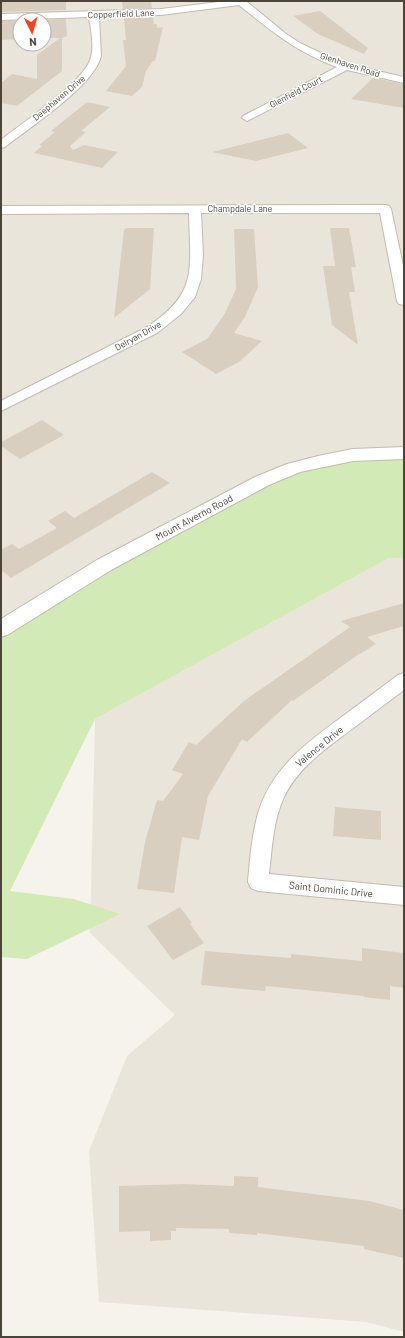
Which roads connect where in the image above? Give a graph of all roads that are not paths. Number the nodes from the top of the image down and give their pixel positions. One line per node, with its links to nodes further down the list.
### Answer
1 (241, 1): 2 (street, Copperfield Lane); 4 (street, Glenhaven Road)
2 (94, 15): 3 (street, Copperfield Lane); 7 (street, Deephaven Drive)
3 (1, 17)
4 (346, 66): 5 (street, Glenhaven Road); 6 (street, Glenfield Court)
5 (404, 80)
6 (247, 118)
7 (1, 145)
8 (195, 209): 9 (street, Champdale Lane); 10 (street, Champdale Lane); 11 (street, Delryan Drive)
9 (1, 210)
10 (404, 301)
11 (1, 407)
12 (404, 453): 13 (street, Mount Alverno Road)
13 (1, 629)
14 (404, 680): 15 (street, Valence Drive)
15 (258, 882): 16 (street, Saint Dominic Drive)
16 (404, 896)

